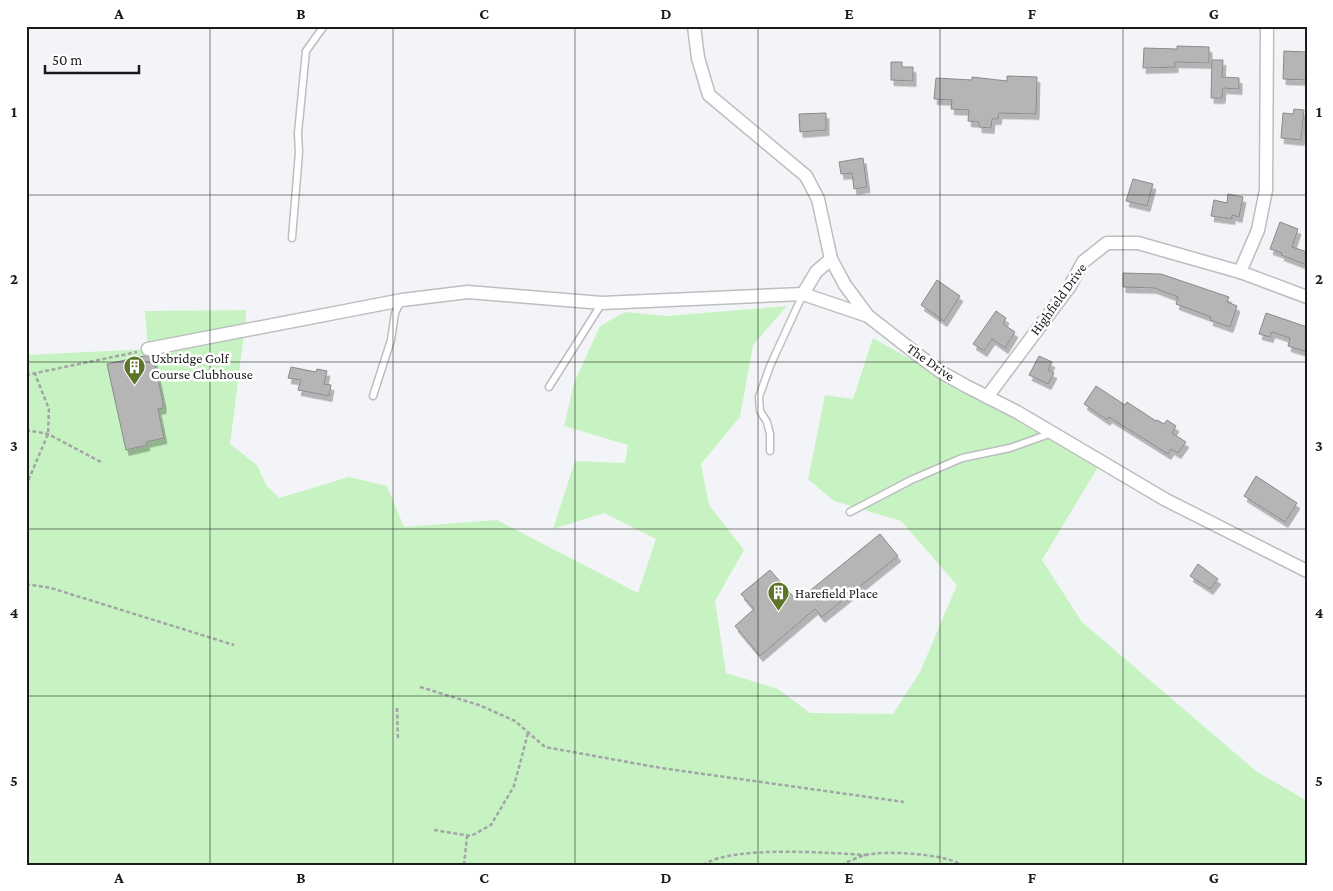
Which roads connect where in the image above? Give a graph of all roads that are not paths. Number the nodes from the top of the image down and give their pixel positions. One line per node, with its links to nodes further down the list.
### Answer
1 (324, 26): 4 (lane)
2 (694, 26): 5 (street, The Drive)
3 (1267, 26): 6 (street)
4 (292, 238)
5 (831, 259): 7 (street); 11 (street, The Drive)
6 (1240, 272): 8 (street, Highfield Drive); 15 (street, Highfield Drive)
7 (803, 294): 10 (street); 11 (street); 17 (lane)
8 (1307, 297)
9 (402, 300): 10 (street); 12 (street); 14 (lane)
10 (602, 303): 13 (lane)
11 (868, 316): 15 (street, The Drive)
12 (148, 349)
13 (549, 387)
14 (373, 396)
15 (987, 397): 16 (street, The Drive)
16 (1053, 433): 18 (lane); 19 (street, The Drive)
17 (770, 451)
18 (850, 512)
19 (1307, 572)

